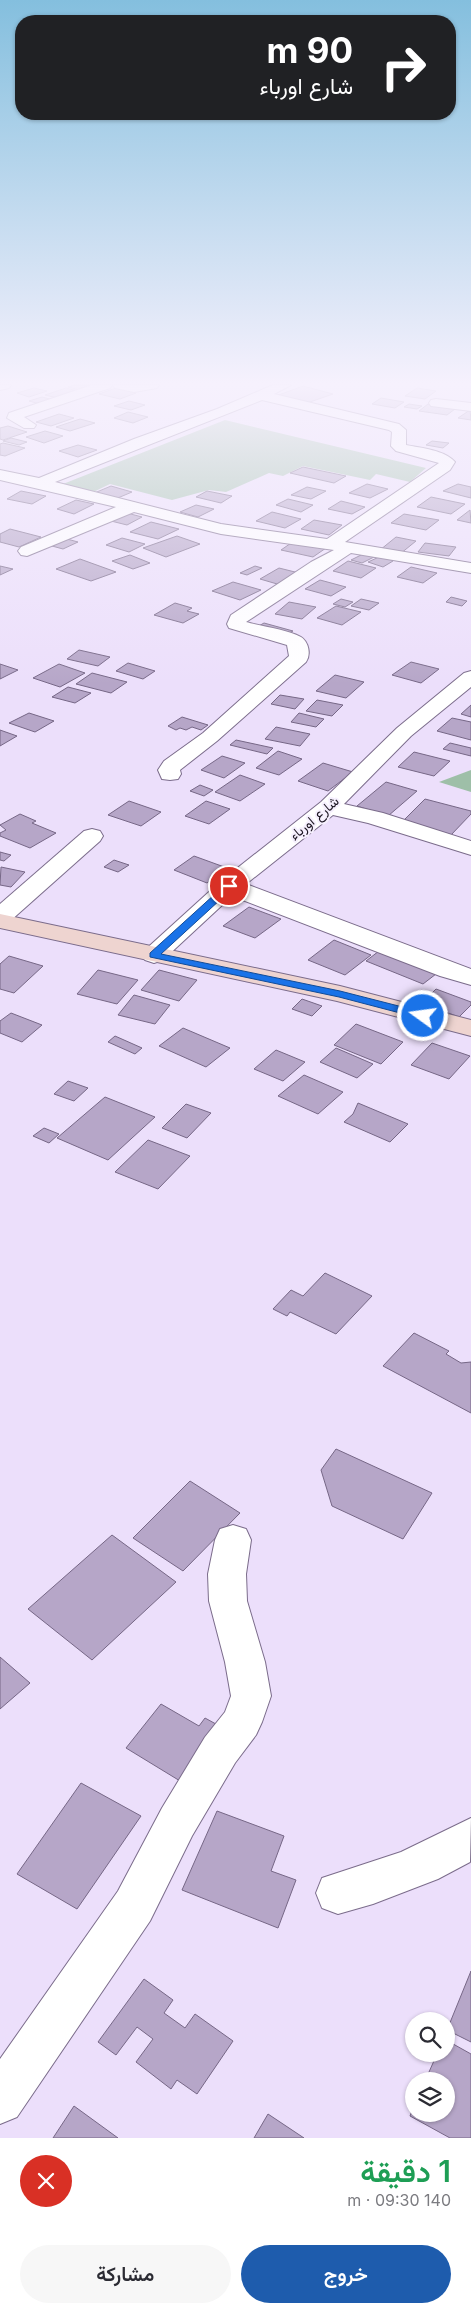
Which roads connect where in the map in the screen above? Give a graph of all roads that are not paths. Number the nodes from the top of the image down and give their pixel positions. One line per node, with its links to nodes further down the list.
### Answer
1 (47, 485): 3 (street)
2 (421, 485): 4 (street)
3 (130, 507): 4 (street); 5 (street)
4 (338, 546): 6 (street); 8 (street)
5 (27, 552)
6 (469, 566)
7 (471, 676): 9 (street, شارع اورباء)
8 (170, 774)
9 (329, 808): 11 (street); 12 (street, شارع اورباء)
10 (92, 836): 13 (street)
11 (471, 848)
12 (229, 886): 15 (street, شارع اورباء); 16 (street)
13 (0, 917)
14 (0, 921): 15 (street)
15 (154, 955): 17 (street)
16 (471, 977)
17 (471, 1028)
18 (233, 1540): 21 (street)
19 (471, 1838): 20 (street)
20 (338, 1893)
21 (0, 2100)

